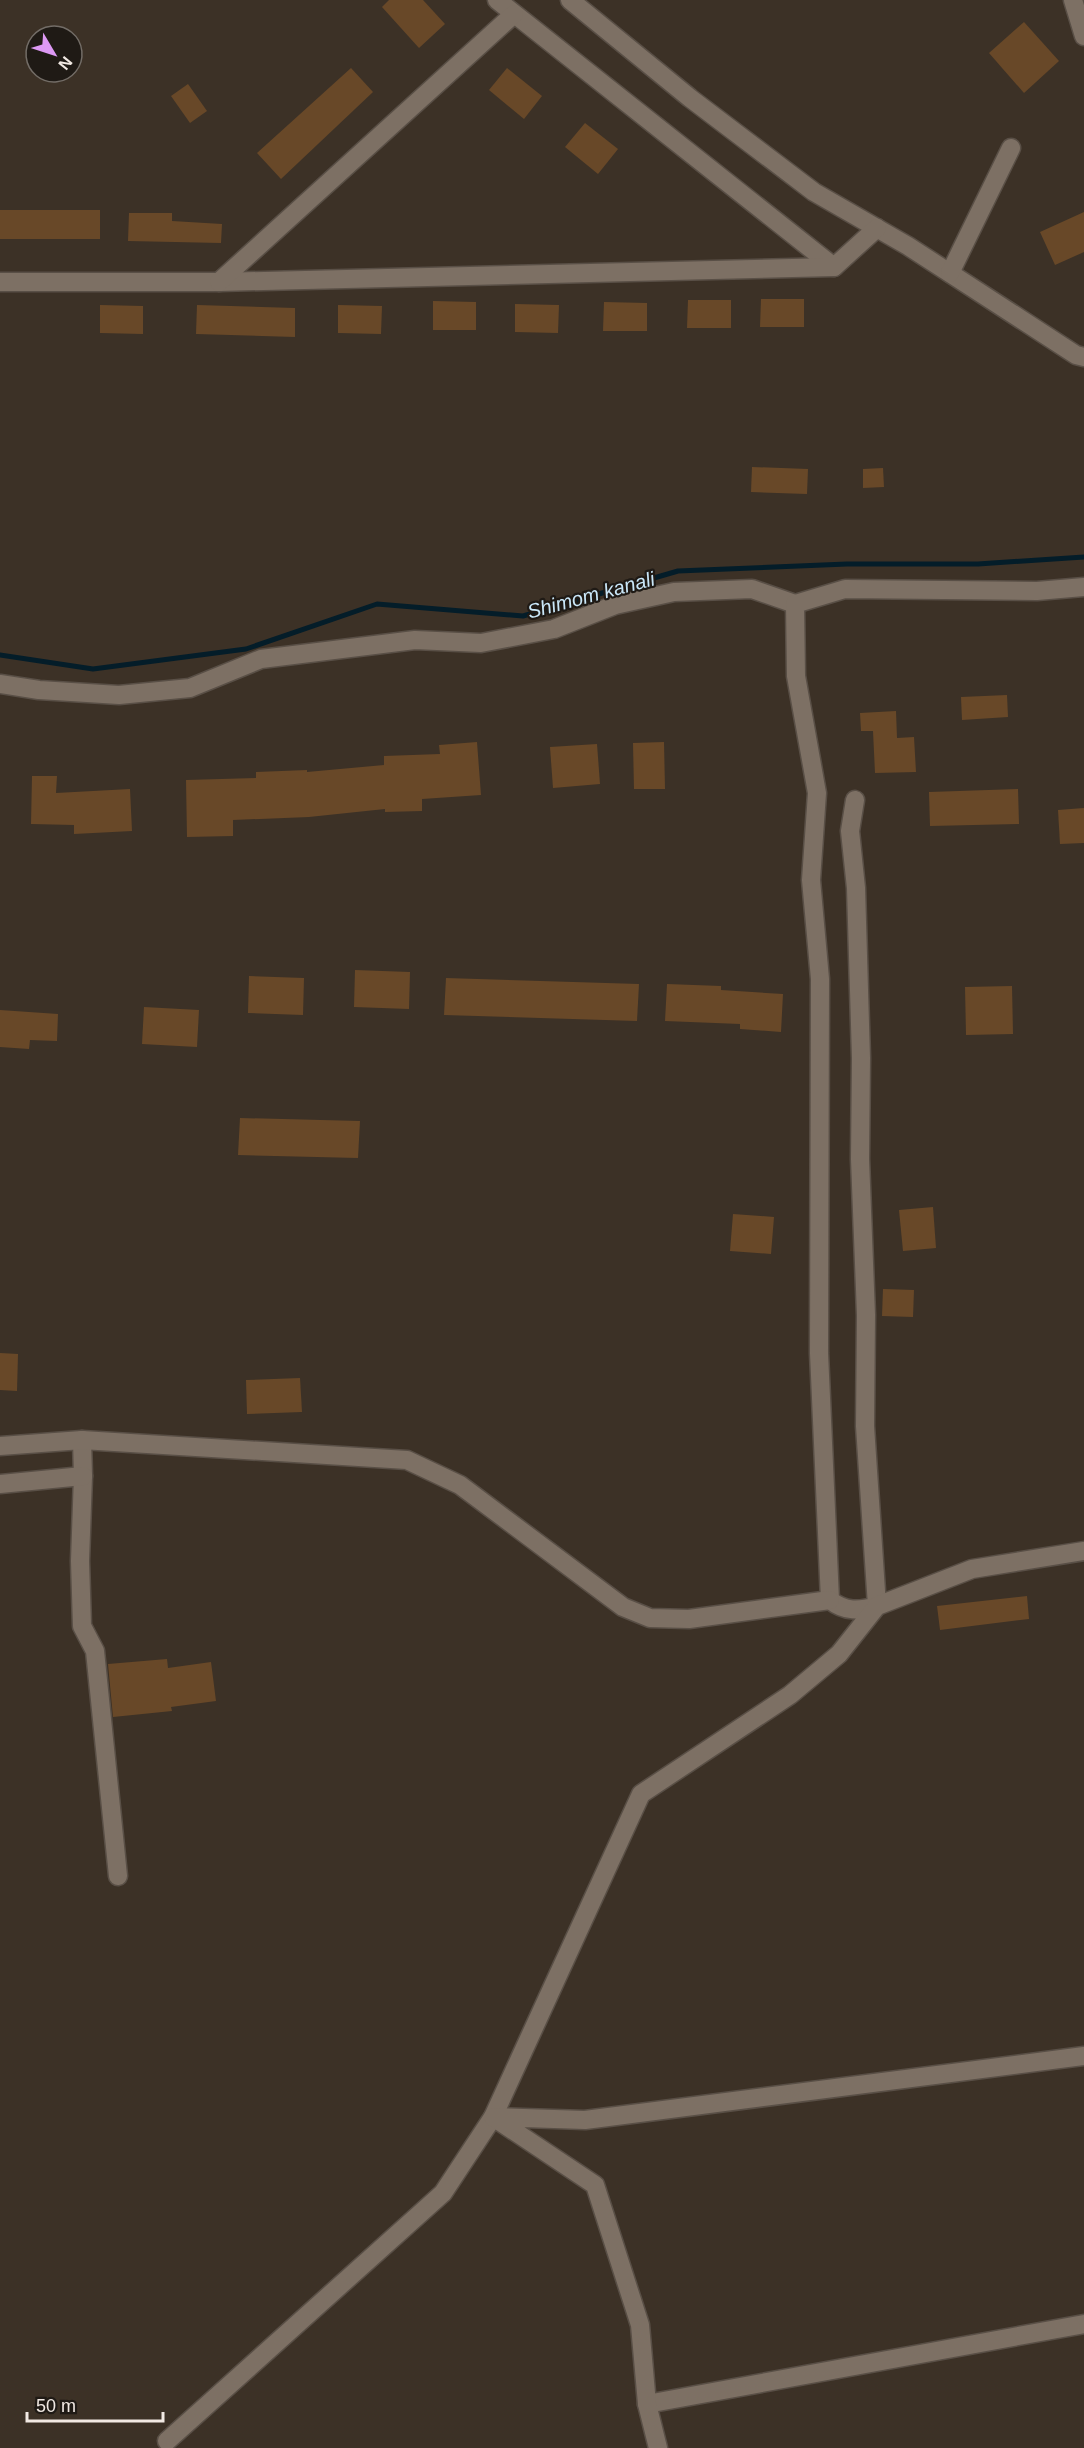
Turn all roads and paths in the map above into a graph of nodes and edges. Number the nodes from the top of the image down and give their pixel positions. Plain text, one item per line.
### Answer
1 (497, 0) edge
2 (570, 0) edge
3 (1073, 0) edge
4 (514, 14) junction
5 (1084, 36) edge
6 (1011, 148) dead end
7 (877, 228) junction
8 (834, 267) junction
9 (950, 273) junction
10 (0, 282) edge
11 (219, 282) junction
12 (1084, 357) edge
13 (1084, 587) edge
14 (795, 604) junction
15 (0, 684) edge
16 (855, 800) dead end
17 (82, 1440) junction
18 (0, 1446) edge
19 (83, 1476) junction
20 (0, 1484) edge
21 (1084, 1551) edge
22 (830, 1600) junction
23 (877, 1606) junction
24 (118, 1876) dead end
25 (1084, 2056) edge
26 (493, 2117) junction
27 (1084, 2324) edge
28 (647, 2404) junction
29 (167, 2441) dead end
30 (658, 2448) edge

1 - 4 street
2 - 7 street
3 - 5 street
4 - 8 street
4 - 11 street
6 - 9 street
7 - 8 street
7 - 9 street
8 - 11 street
9 - 12 street
10 - 11 street
13 - 14 street
14 - 15 street
14 - 22 street
16 - 23 street
17 - 18 street
17 - 19 street
17 - 22 street
19 - 20 street
19 - 24 street
21 - 23 street
22 - 23 street
23 - 26 street
25 - 26 street
26 - 28 street
26 - 29 street
27 - 28 street
28 - 30 street

